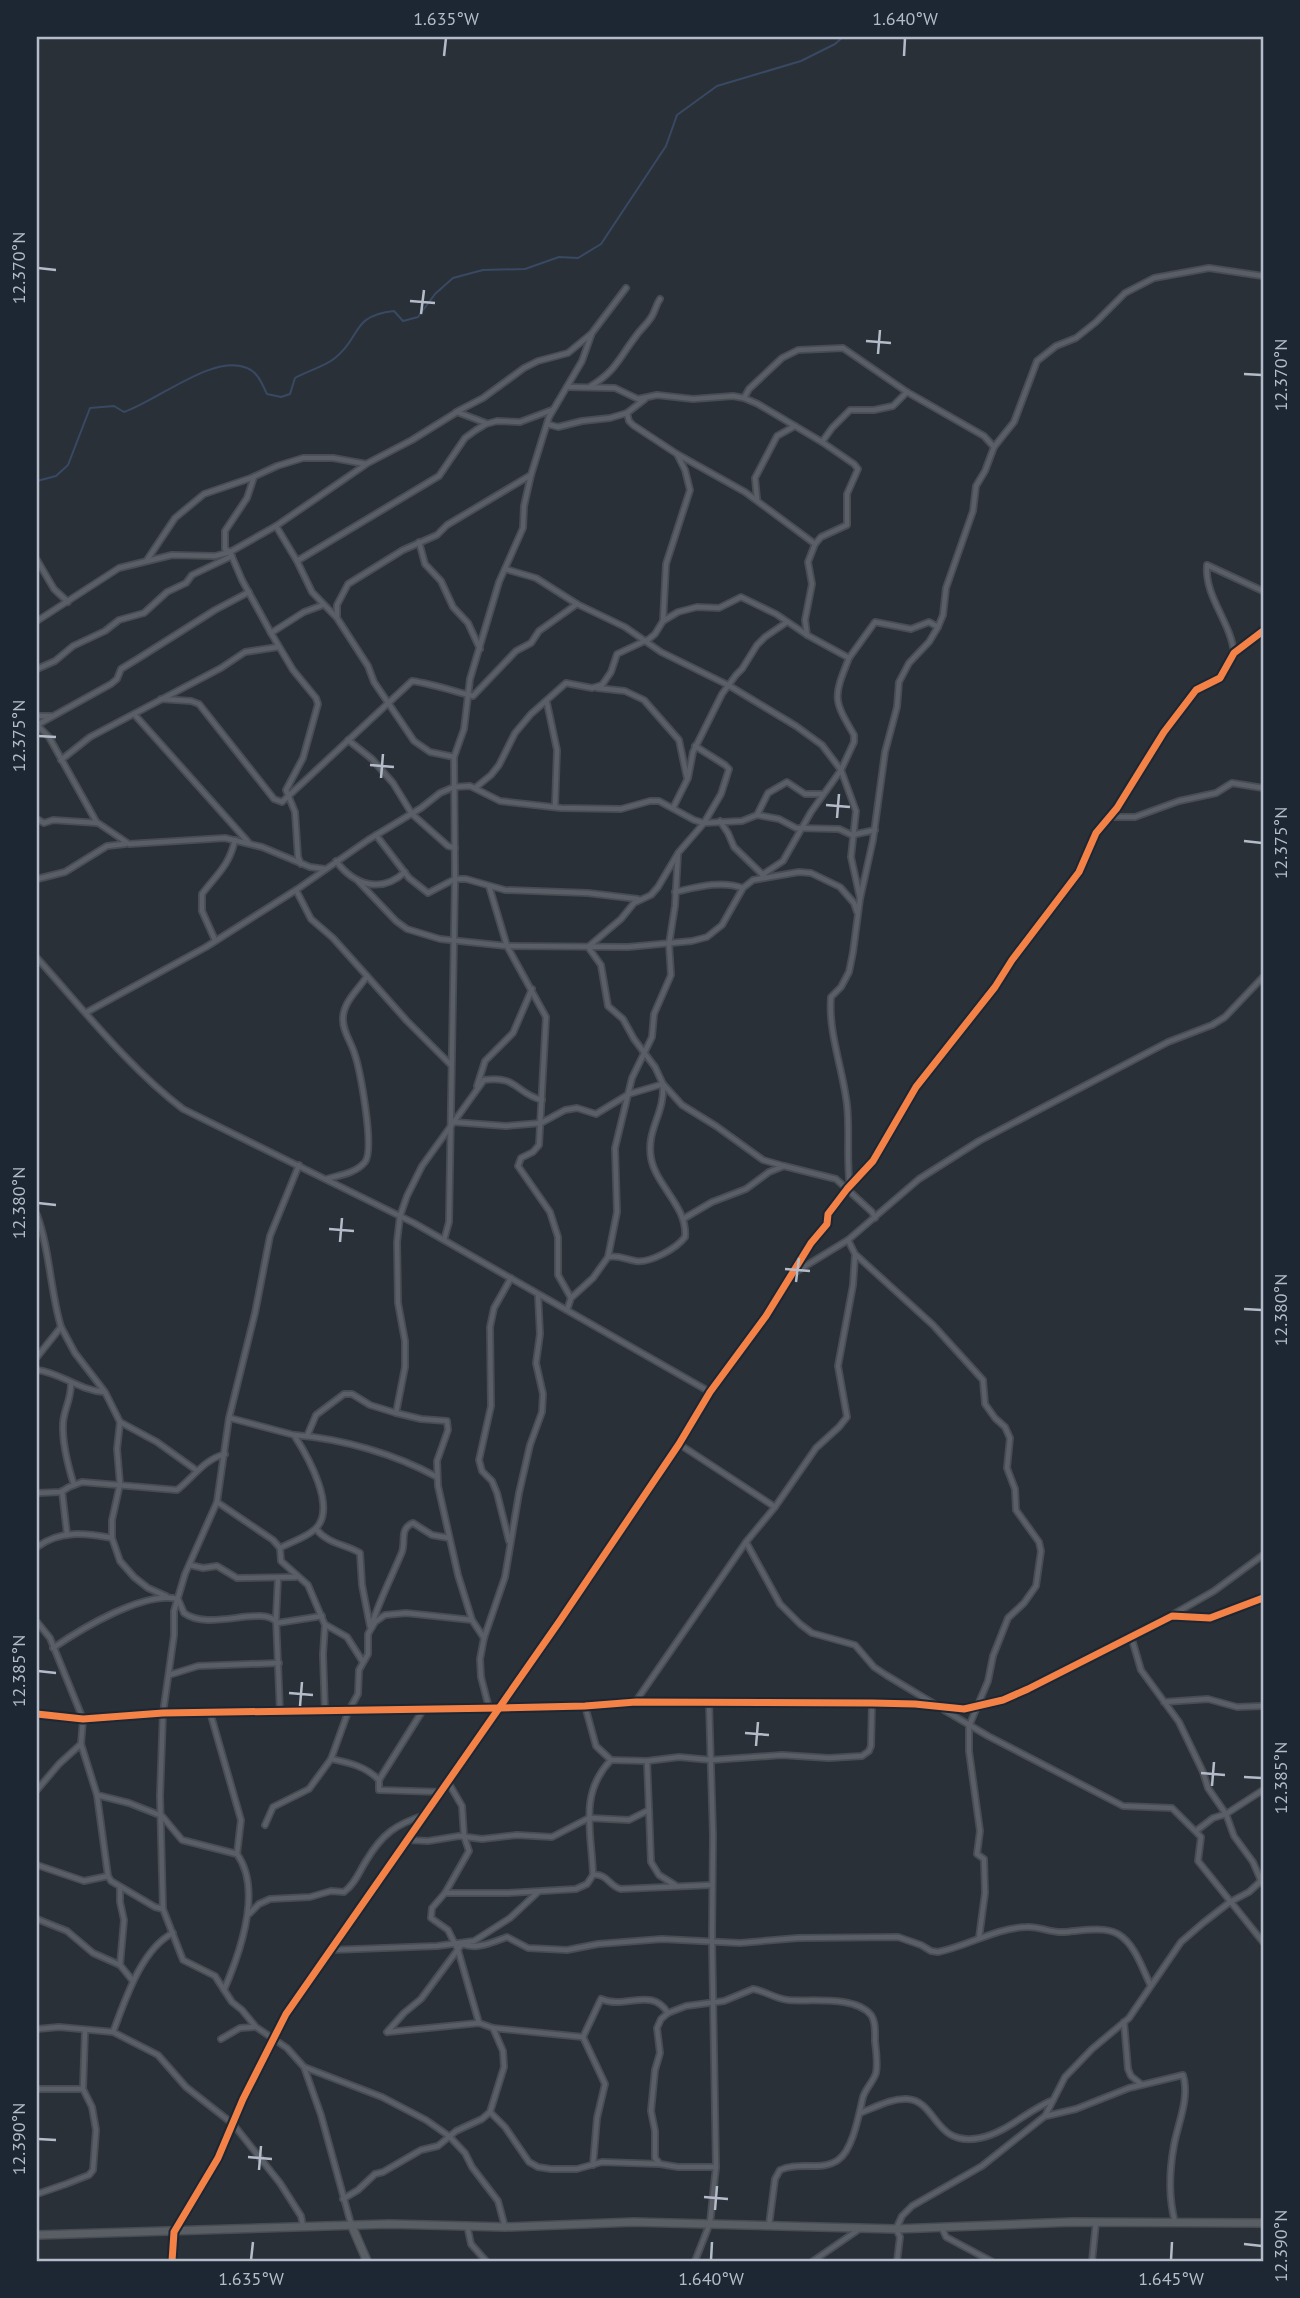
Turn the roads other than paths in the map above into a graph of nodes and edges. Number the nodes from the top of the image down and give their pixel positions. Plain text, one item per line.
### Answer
1 (1263, 276) edge
2 (626, 288) dead end
3 (660, 299) dead end
4 (592, 333) junction
5 (567, 387) junction
6 (590, 387) junction
7 (907, 392) junction
8 (649, 396) junction
9 (744, 398) junction
10 (554, 410) junction
11 (455, 412) junction
12 (627, 413) junction
13 (486, 424) junction
14 (547, 424) junction
15 (795, 426) junction
16 (822, 442) junction
17 (994, 447) junction
18 (677, 454) junction
19 (366, 464) junction
20 (531, 475) junction
21 (255, 476) junction
22 (757, 501) junction
23 (276, 526) junction
24 (419, 542) junction
25 (815, 544) junction
26 (231, 554) junction
27 (37, 560) edge
28 (146, 560) junction
29 (297, 561) junction
30 (505, 569) junction
31 (1263, 591) edge
32 (249, 592) junction
33 (68, 603) junction
34 (577, 604) junction
35 (323, 605) junction
36 (337, 618) junction
37 (37, 621) edge
38 (663, 621) junction
39 (787, 621) junction
40 (938, 627) junction
41 (1263, 631) edge
42 (271, 634) junction
43 (807, 635) junction
44 (645, 640) junction
45 (278, 647) junction
46 (480, 650) junction
47 (1234, 653) junction
48 (849, 658) junction
49 (37, 669) edge
50 (728, 685) junction
51 (597, 688) junction
52 (466, 695) junction
53 (161, 699) junction
54 (547, 702) junction
55 (389, 704) junction
56 (134, 714) junction
57 (37, 716) edge
58 (53, 716) junction
59 (37, 725) edge
60 (348, 740) junction
61 (695, 746) junction
62 (454, 757) junction
63 (61, 761) junction
64 (841, 770) junction
65 (688, 778) junction
66 (454, 787) junction
67 (475, 788) junction
68 (1263, 788) edge
69 (824, 794) junction
70 (288, 796) junction
71 (555, 807) junction
72 (673, 808) junction
73 (412, 814) junction
74 (757, 815) junction
75 (1110, 817) junction
76 (37, 819) edge
77 (720, 821) junction
78 (97, 823) junction
79 (704, 823) junction
80 (803, 829) junction
81 (874, 830) junction
82 (376, 835) junction
83 (852, 835) junction
84 (235, 840) junction
85 (250, 843) junction
86 (129, 844) junction
87 (454, 848) junction
88 (678, 853) junction
89 (337, 861) junction
90 (300, 864) junction
91 (326, 869) junction
92 (405, 872) junction
93 (763, 876) junction
94 (37, 879) edge
95 (455, 879) junction
96 (357, 880) junction
97 (489, 886) junction
98 (743, 888) junction
99 (296, 890) junction
100 (675, 892) junction
101 (639, 899) junction
102 (860, 899) junction
103 (858, 914) junction
104 (215, 940) junction
105 (453, 940) junction
106 (669, 944) junction
107 (507, 946) junction
108 (588, 947) junction
109 (37, 958) edge
110 (367, 976) junction
111 (1263, 977) edge
112 (531, 989) junction
113 (87, 1012) junction
114 (646, 1051) junction
115 (452, 1066) junction
116 (663, 1084) junction
117 (477, 1087) junction
118 (629, 1094) junction
119 (542, 1100) junction
120 (541, 1123) junction
121 (452, 1124) junction
122 (299, 1165) junction
123 (784, 1166) junction
124 (326, 1179) junction
125 (848, 1188) junction
126 (37, 1215) edge
127 (400, 1216) junction
128 (875, 1218) junction
129 (684, 1220) junction
130 (444, 1240) junction
131 (848, 1240) junction
132 (855, 1254) junction
133 (608, 1257) junction
134 (794, 1273) junction
135 (511, 1278) junction
136 (538, 1294) junction
137 (571, 1298) junction
138 (567, 1310) junction
139 (61, 1327) junction
140 (37, 1357) edge
141 (37, 1370) edge
142 (71, 1384) junction
143 (104, 1392) junction
144 (710, 1392) junction
145 (396, 1413) junction
146 (229, 1418) junction
147 (120, 1422) junction
148 (294, 1435) junction
149 (307, 1436) junction
150 (679, 1444) junction
151 (225, 1454) junction
152 (196, 1470) junction
153 (437, 1476) junction
154 (120, 1484) junction
155 (74, 1485) junction
156 (62, 1491) junction
157 (37, 1493) edge
158 (217, 1502) junction
159 (775, 1507) junction
160 (316, 1529) junction
161 (67, 1534) junction
162 (112, 1538) junction
163 (450, 1538) junction
164 (37, 1539) edge
165 (47, 1539) junction
166 (746, 1542) junction
167 (510, 1543) junction
168 (37, 1547) edge
169 (280, 1548) junction
170 (1263, 1555) edge
171 (190, 1565) junction
172 (297, 1577) junction
173 (278, 1578) junction
174 (166, 1596) junction
175 (1263, 1598) edge
176 (178, 1599) junction
177 (322, 1616) junction
178 (1172, 1616) junction
179 (472, 1620) junction
180 (37, 1622) edge
181 (277, 1623) junction
182 (325, 1625) junction
183 (370, 1628) junction
184 (1131, 1636) junction
185 (484, 1638) junction
186 (53, 1648) junction
187 (363, 1662) junction
188 (279, 1663) junction
189 (169, 1675) junction
190 (636, 1702) junction
191 (709, 1703) junction
192 (872, 1703) junction
193 (1164, 1703) junction
194 (585, 1706) junction
195 (1263, 1706) edge
196 (940, 1707) junction
197 (977, 1707) junction
198 (500, 1708) junction
199 (489, 1709) junction
200 (423, 1710) junction
201 (210, 1712) junction
202 (280, 1712) junction
203 (326, 1712) junction
204 (348, 1712) junction
205 (163, 1713) junction
206 (37, 1714) edge
207 (83, 1719) junction
208 (969, 1726) junction
209 (81, 1744) junction
210 (331, 1759) junction
211 (611, 1760) junction
212 (711, 1760) junction
213 (647, 1761) junction
214 (379, 1780) junction
215 (448, 1782) junction
216 (37, 1790) edge
217 (1263, 1790) edge
218 (442, 1791) junction
219 (97, 1795) junction
220 (649, 1810) junction
221 (1226, 1814) junction
222 (426, 1815) junction
223 (162, 1816) junction
224 (589, 1818) junction
225 (265, 1825) dead end
226 (1196, 1830) junction
227 (464, 1836) junction
228 (408, 1840) junction
229 (237, 1854) junction
230 (37, 1865) edge
231 (593, 1875) junction
232 (108, 1876) junction
233 (1262, 1882) edge
234 (675, 1885) junction
235 (711, 1885) junction
236 (120, 1887) junction
237 (539, 1891) junction
238 (445, 1894) junction
239 (1230, 1902) junction
240 (163, 1909) junction
241 (248, 1915) junction
242 (37, 1919) edge
243 (174, 1933) junction
244 (979, 1938) junction
245 (712, 1940) junction
246 (1263, 1942) edge
247 (458, 1946) junction
248 (331, 1950) junction
249 (120, 1965) junction
250 (133, 1981) junction
251 (1150, 1984) junction
252 (224, 1990) junction
253 (714, 2003) junction
254 (668, 2013) junction
255 (1124, 2022) junction
256 (479, 2023) junction
257 (256, 2027) junction
258 (493, 2028) junction
259 (37, 2029) edge
260 (85, 2031) junction
261 (113, 2032) junction
262 (583, 2037) junction
263 (221, 2039) dead end
264 (272, 2040) junction
265 (304, 2067) junction
266 (1142, 2085) junction
267 (37, 2089) edge
268 (83, 2089) junction
269 (1053, 2099) junction
270 (490, 2112) junction
271 (860, 2113) junction
272 (1045, 2116) junction
273 (233, 2124) junction
274 (449, 2136) junction
275 (660, 2164) junction
276 (593, 2165) junction
277 (716, 2167) junction
278 (37, 2194) edge
279 (343, 2199) junction
280 (1096, 2221) junction
281 (1175, 2222) junction
282 (710, 2223) junction
283 (1263, 2223) edge
284 (351, 2224) junction
285 (467, 2224) junction
286 (769, 2225) junction
287 (304, 2227) junction
288 (505, 2227) junction
289 (862, 2227) junction
290 (941, 2227) junction
291 (897, 2229) junction
292 (174, 2232) junction
293 (37, 2235) edge
294 (172, 2261) edge
295 (367, 2261) edge
296 (486, 2261) edge
297 (695, 2261) edge
298 (813, 2261) edge
299 (897, 2261) edge
300 (992, 2261) edge
301 (1092, 2261) edge

1 - 17 street
2 - 4 street
3 - 6 street
4 - 5 street
4 - 11 street
5 - 6 street
5 - 10 street
6 - 8 street
7 - 9 street
7 - 16 street
7 - 17 street
8 - 9 street
8 - 12 street
9 - 15 street
10 - 13 street
10 - 14 street
11 - 13 street
11 - 19 street
12 - 14 street
12 - 18 street
13 - 29 street
14 - 20 street
15 - 16 street
15 - 22 street
16 - 25 street
17 - 40 street
18 - 22 street
18 - 38 street
19 - 21 street
19 - 23 street
20 - 24 street
20 - 30 street
21 - 26 street
21 - 28 street
22 - 25 street
23 - 26 street
23 - 29 street
24 - 36 street
24 - 46 street
25 - 43 street
26 - 28 street
26 - 32 street
26 - 49 street
27 - 33 street
28 - 33 street
29 - 35 street
30 - 34 street
30 - 46 street
31 - 47 street
32 - 42 street
32 - 58 street
33 - 37 street
34 - 44 street
34 - 52 street
35 - 36 street
35 - 42 street
36 - 55 street
38 - 39 street
38 - 44 street
39 - 43 street
39 - 50 street
40 - 48 street
40 - 81 street
41 - 47 street
42 - 45 street
43 - 48 street
44 - 50 street
44 - 51 street
45 - 53 street
45 - 70 street
46 - 52 street
47 - 75 street
48 - 64 street
50 - 61 street
50 - 64 street
51 - 54 street
51 - 65 street
52 - 55 street
52 - 62 street
53 - 56 street
53 - 70 street
54 - 67 street
54 - 71 street
55 - 60 street
55 - 62 street
56 - 63 street
56 - 85 street
57 - 58 street
58 - 59 street
59 - 63 street
60 - 70 street
60 - 73 street
61 - 65 street
61 - 79 street
62 - 66 street
63 - 78 street
64 - 69 street
64 - 83 street
65 - 72 street
66 - 67 street
66 - 73 street
66 - 87 street
67 - 71 street
68 - 75 street
69 - 74 street
69 - 80 street
70 - 90 street
71 - 72 street
72 - 79 street
73 - 82 street
73 - 87 street
74 - 77 street
74 - 80 street
75 - 125 street
76 - 78 street
77 - 79 street
77 - 93 street
78 - 86 street
79 - 88 street
80 - 83 street
80 - 93 street
81 - 83 street
81 - 102 street
82 - 89 street
82 - 92 street
83 - 102 street
84 - 85 street
84 - 86 street
84 - 104 street
85 - 90 street
86 - 94 street
87 - 95 street
88 - 100 street
88 - 101 street
89 - 91 street
89 - 96 street
90 - 91 street
91 - 99 street
92 - 95 street
92 - 96 street
93 - 98 street
93 - 103 street
95 - 97 street
95 - 105 street
96 - 105 street
97 - 101 street
97 - 107 street
98 - 100 street
98 - 106 street
99 - 104 street
99 - 110 street
100 - 106 street
101 - 108 street
102 - 103 street
103 - 125 street
104 - 113 street
105 - 107 street
105 - 115 street
106 - 108 street
106 - 114 street
107 - 108 street
107 - 112 street
108 - 114 street
109 - 113 street
110 - 115 street
110 - 124 street
111 - 128 street
112 - 117 street
112 - 119 street
113 - 122 street
114 - 116 street
114 - 118 street
115 - 121 street
116 - 118 street
116 - 123 street
116 - 129 street
117 - 119 street
117 - 121 street
118 - 120 street
118 - 133 street
119 - 120 street
120 - 121 street
120 - 137 street
121 - 127 street
121 - 130 street
122 - 124 street
122 - 146 street
123 - 125 street
123 - 129 street
124 - 127 street
125 - 128 street
125 - 134 street
126 - 139 street
127 - 130 street
127 - 145 street
128 - 131 street
129 - 133 street
130 - 135 street
131 - 132 street
131 - 134 street
132 - 159 street
132 - 197 street
133 - 137 street
134 - 144 street
135 - 136 street
135 - 167 street
136 - 138 street
136 - 167 street
137 - 138 street
138 - 144 street
139 - 140 street
139 - 143 street
141 - 142 street
142 - 143 street
142 - 155 street
143 - 147 street
144 - 150 street
145 - 149 street
145 - 153 street
146 - 148 street
146 - 151 street
147 - 152 street
147 - 154 street
148 - 149 street
148 - 160 street
149 - 153 street
150 - 159 street
150 - 198 street
151 - 152 street
151 - 158 street
152 - 154 street
153 - 163 street
154 - 155 street
154 - 162 street
155 - 156 street
156 - 157 street
156 - 161 street
158 - 169 street
158 - 171 street
159 - 166 street
160 - 169 street
160 - 183 street
161 - 162 street
161 - 165 street
162 - 174 street
163 - 179 street
163 - 183 street
164 - 165 street
165 - 168 street
166 - 190 street
166 - 196 street
167 - 185 street
169 - 172 street
170 - 178 street
171 - 173 street
171 - 176 street
172 - 173 street
172 - 177 street
173 - 181 street
174 - 176 street
174 - 186 street
175 - 178 street
176 - 181 street
176 - 189 street
177 - 181 street
177 - 182 street
178 - 184 street
179 - 183 street
179 - 185 street
180 - 186 street
181 - 188 street
182 - 187 street
182 - 203 street
183 - 187 street
184 - 193 street
184 - 197 street
185 - 199 street
186 - 207 street
187 - 204 street
188 - 189 street
188 - 202 street
189 - 205 street
190 - 191 street
190 - 194 street
191 - 192 street
191 - 212 street
192 - 196 street
192 - 212 street
193 - 195 street
193 - 221 street
194 - 198 street
194 - 211 street
196 - 197 street
196 - 208 street
197 - 208 street
198 - 199 street
198 - 215 street
199 - 200 street
200 - 204 street
200 - 214 street
201 - 202 street
201 - 205 street
201 - 229 street
202 - 203 street
203 - 204 street
204 - 210 street
205 - 207 street
205 - 223 street
206 - 207 street
207 - 209 street
208 - 226 street
208 - 244 street
209 - 216 street
209 - 219 street
210 - 214 street
210 - 225 street
211 - 213 street
211 - 224 street
212 - 213 street
212 - 235 street
213 - 220 street
214 - 218 street
215 - 218 street
215 - 227 street
217 - 221 street
218 - 222 street
219 - 223 street
219 - 232 street
220 - 224 street
220 - 234 street
221 - 226 street
221 - 233 street
222 - 228 street
222 - 241 street
223 - 229 street
223 - 240 street
224 - 227 street
224 - 231 street
226 - 239 street
227 - 228 street
227 - 238 street
228 - 248 street
229 - 241 street
230 - 232 street
231 - 234 street
231 - 237 street
232 - 236 street
233 - 239 street
234 - 235 street
235 - 245 street
236 - 240 street
236 - 249 street
237 - 238 street
237 - 247 street
238 - 247 street
239 - 246 street
239 - 251 street
240 - 243 street
241 - 252 street
242 - 249 street
243 - 250 street
243 - 252 street
244 - 245 street
244 - 251 street
245 - 247 street
245 - 253 street
247 - 248 street
247 - 256 street
247 - 256 street
248 - 264 street
249 - 250 street
250 - 261 street
251 - 255 street
252 - 257 street
253 - 254 street
253 - 271 street
253 - 277 street
254 - 262 street
254 - 275 street
255 - 266 street
255 - 269 street
256 - 258 street
257 - 263 street
257 - 264 street
258 - 262 street
258 - 270 street
259 - 260 street
260 - 261 street
260 - 268 street
261 - 273 street
262 - 276 street
264 - 265 street
264 - 273 street
265 - 274 street
265 - 279 street
266 - 272 street
266 - 281 street
267 - 268 street
268 - 278 street
269 - 271 street
269 - 272 street
270 - 274 street
270 - 276 street
271 - 286 street
272 - 291 street
273 - 287 street
273 - 292 street
274 - 279 street
274 - 288 street
275 - 276 street
275 - 277 street
277 - 282 street
279 - 284 street
280 - 281 street
280 - 290 street
280 - 301 street
281 - 283 street
282 - 286 street
282 - 288 street
282 - 297 street
284 - 285 street
284 - 287 street
284 - 295 street
285 - 288 street
285 - 296 street
286 - 289 street
287 - 292 street
289 - 291 street
289 - 298 street
290 - 291 street
290 - 300 street
291 - 299 street
292 - 293 street
292 - 294 street

